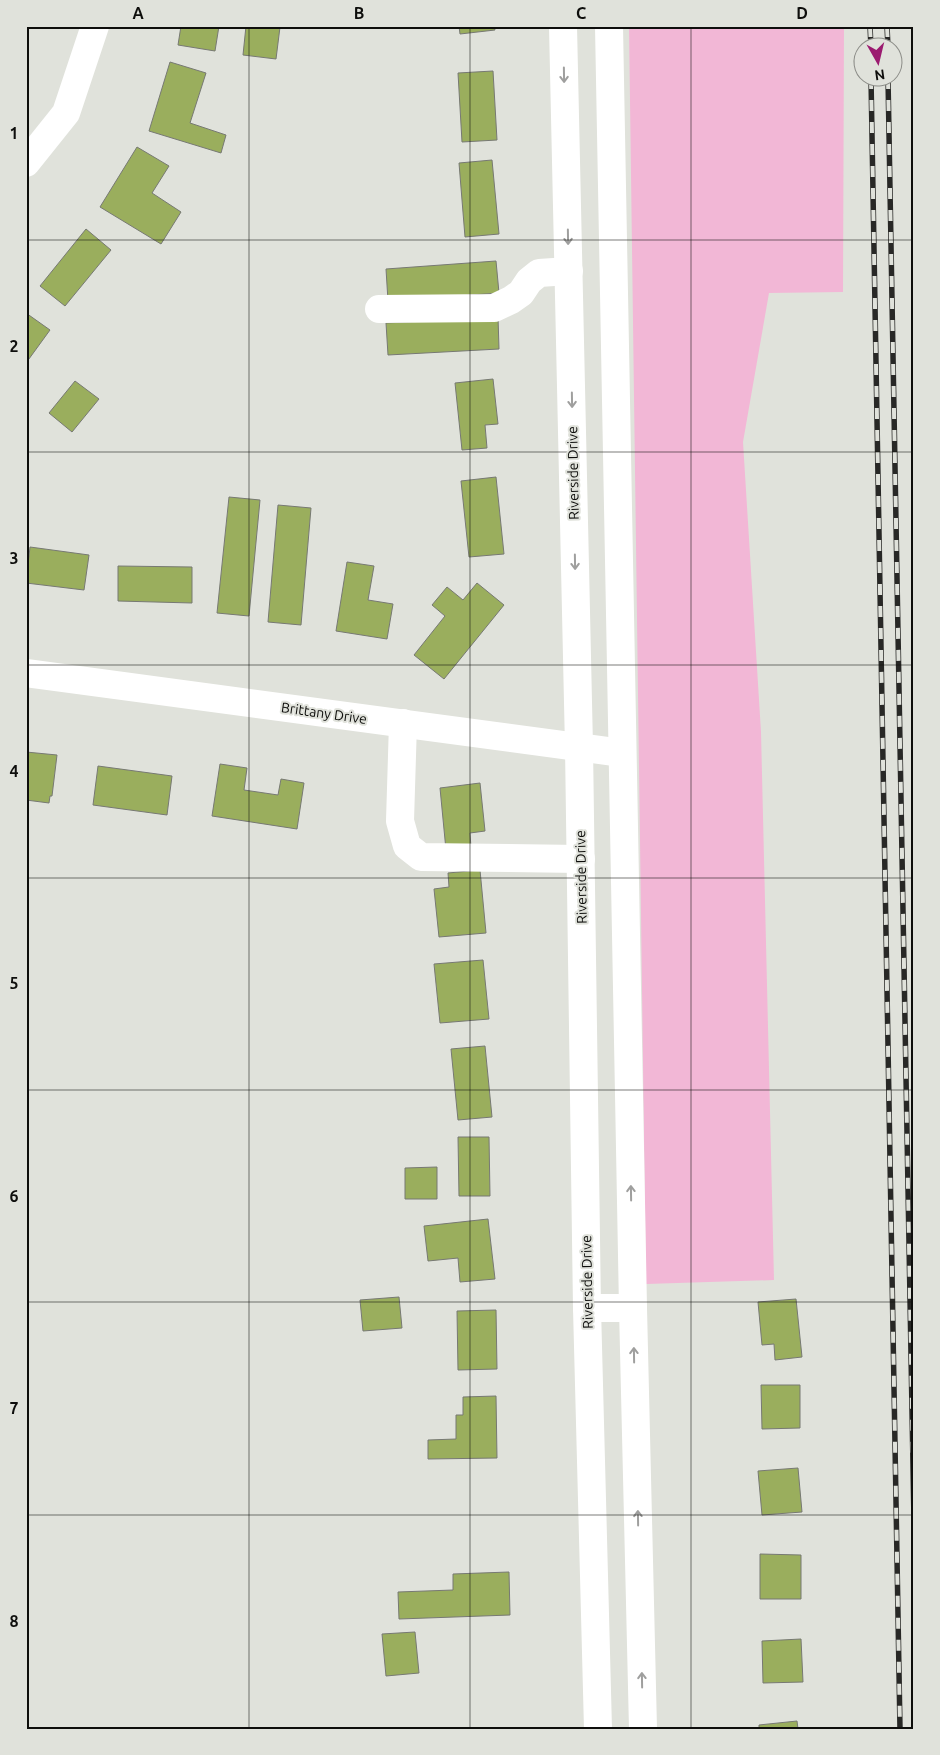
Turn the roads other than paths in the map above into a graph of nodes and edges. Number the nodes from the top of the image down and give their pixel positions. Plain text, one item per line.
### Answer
1 (95, 26) edge
2 (563, 26) edge
3 (609, 26) edge
4 (26, 163) edge
5 (569, 271) junction
6 (379, 309) dead end
7 (26, 673) edge
8 (403, 723) junction
9 (579, 747) junction
10 (622, 753) junction
11 (581, 859) junction
12 (587, 1308) junction
13 (633, 1308) junction
14 (598, 1729) edge
15 (643, 1729) edge

1 - 4 street
2 -> 5 street, Riverside Drive
3 - 10 street
5 - 6 street
5 -> 9 street, Riverside Drive
7 - 8 street, Brittany Drive
8 - 9 street, Brittany Drive
8 - 11 street
9 - 10 street, Brittany Drive
9 - 11 street, Riverside Drive
13 -> 10 street
11 - 12 street, Riverside Drive
12 - 13 street
12 - 14 street, Riverside Drive
15 -> 13 street

